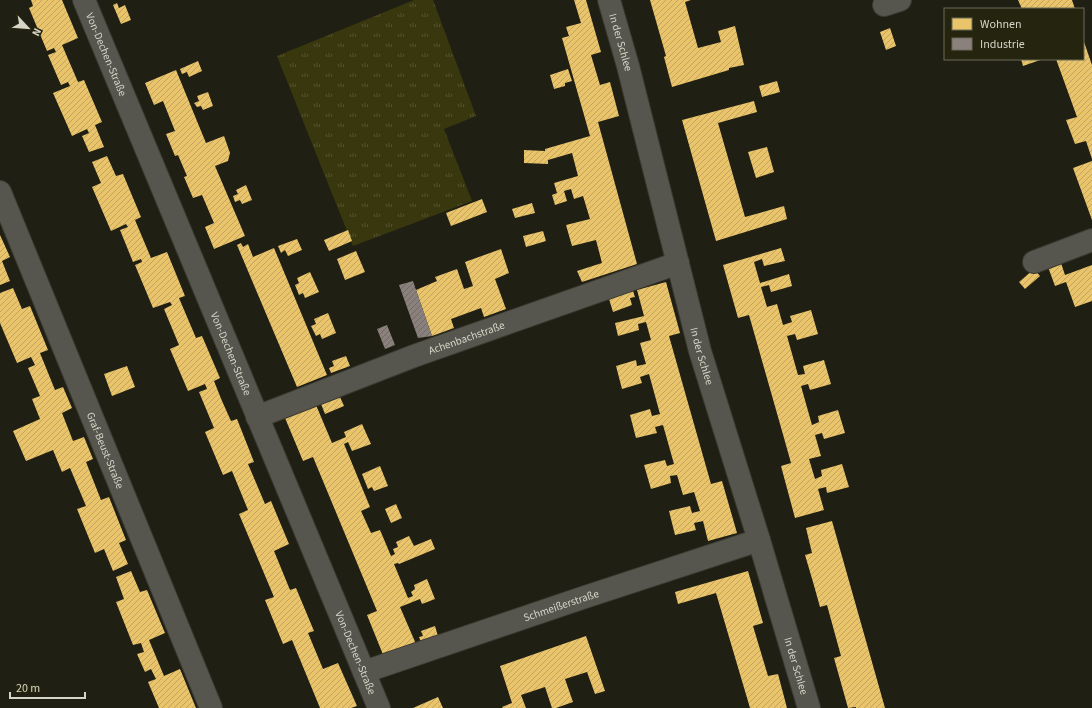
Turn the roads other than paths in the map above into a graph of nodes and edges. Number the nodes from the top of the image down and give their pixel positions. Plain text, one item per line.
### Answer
1 (84, 0) edge
2 (608, 0) edge
3 (0, 192) edge
4 (1092, 240) edge
5 (1034, 262) dead end
6 (678, 263) junction
7 (257, 416) junction
8 (759, 540) junction
9 (364, 672) junction
10 (211, 708) edge
11 (379, 708) edge
12 (809, 708) edge

1 - 7 street, Von-Dechen-Straße
2 - 6 street, In der Schlee
3 - 10 street, Graf-Beust-Straße
4 - 5 street
6 - 7 street, Achenbachstraße
6 - 8 street, In der Schlee
7 - 9 street, Von-Dechen-Straße
8 - 9 street, Schmeißerstraße
8 - 12 street, In der Schlee
9 - 11 street, Von-Dechen-Straße

